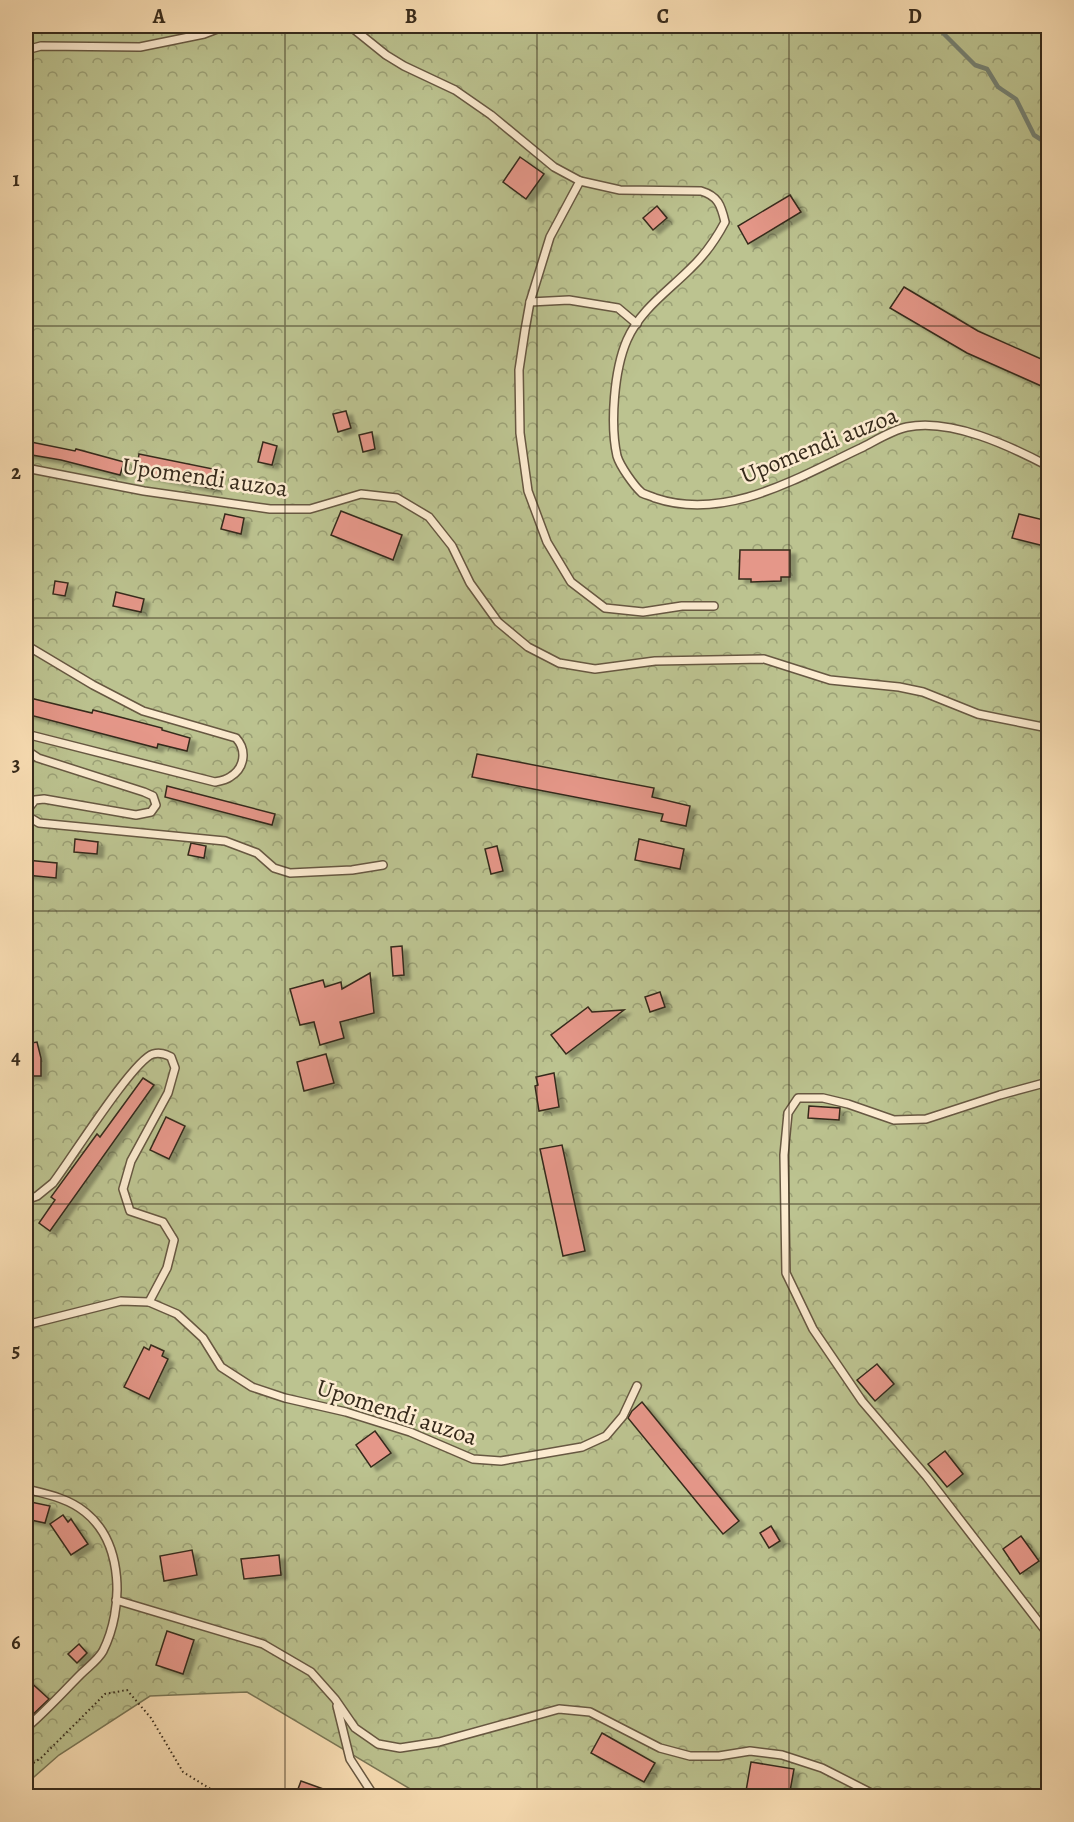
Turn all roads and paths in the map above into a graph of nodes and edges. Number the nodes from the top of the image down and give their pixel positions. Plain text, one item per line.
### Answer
1 (225, 26) edge
2 (350, 26) edge
3 (26, 50) edge
4 (580, 181) junction
5 (530, 302) junction
6 (637, 324) junction
7 (1048, 466) edge
8 (26, 468) edge
9 (714, 606) dead end
10 (26, 645) edge
11 (1048, 728) edge
12 (26, 734) edge
13 (26, 750) edge
14 (383, 865) dead end
15 (1048, 1082) edge
16 (26, 1200) edge
17 (149, 1302) junction
18 (26, 1325) edge
19 (637, 1386) dead end
20 (26, 1489) edge
21 (116, 1600) junction
22 (1048, 1634) edge
23 (335, 1699) junction
24 (26, 1728) edge
25 (26, 1768) edge
26 (222, 1797) edge
27 (374, 1797) edge
28 (877, 1797) edge

1 - 3 lane
2 - 4 lane, Upomendi auzoa
4 - 5 lane
4 - 6 lane, Upomendi auzoa
5 - 6 lane
5 - 9 lane
6 - 7 lane, Upomendi auzoa
8 - 11 lane, Upomendi auzoa
10 - 12 lane
13 - 14 lane
15 - 22 lane
16 - 17 lane
17 - 18 lane, Upomendi auzoa
17 - 19 lane, Upomendi auzoa
20 - 21 lane
21 - 23 lane
21 - 24 lane
23 - 27 lane
23 - 28 lane
25 - 26 path

